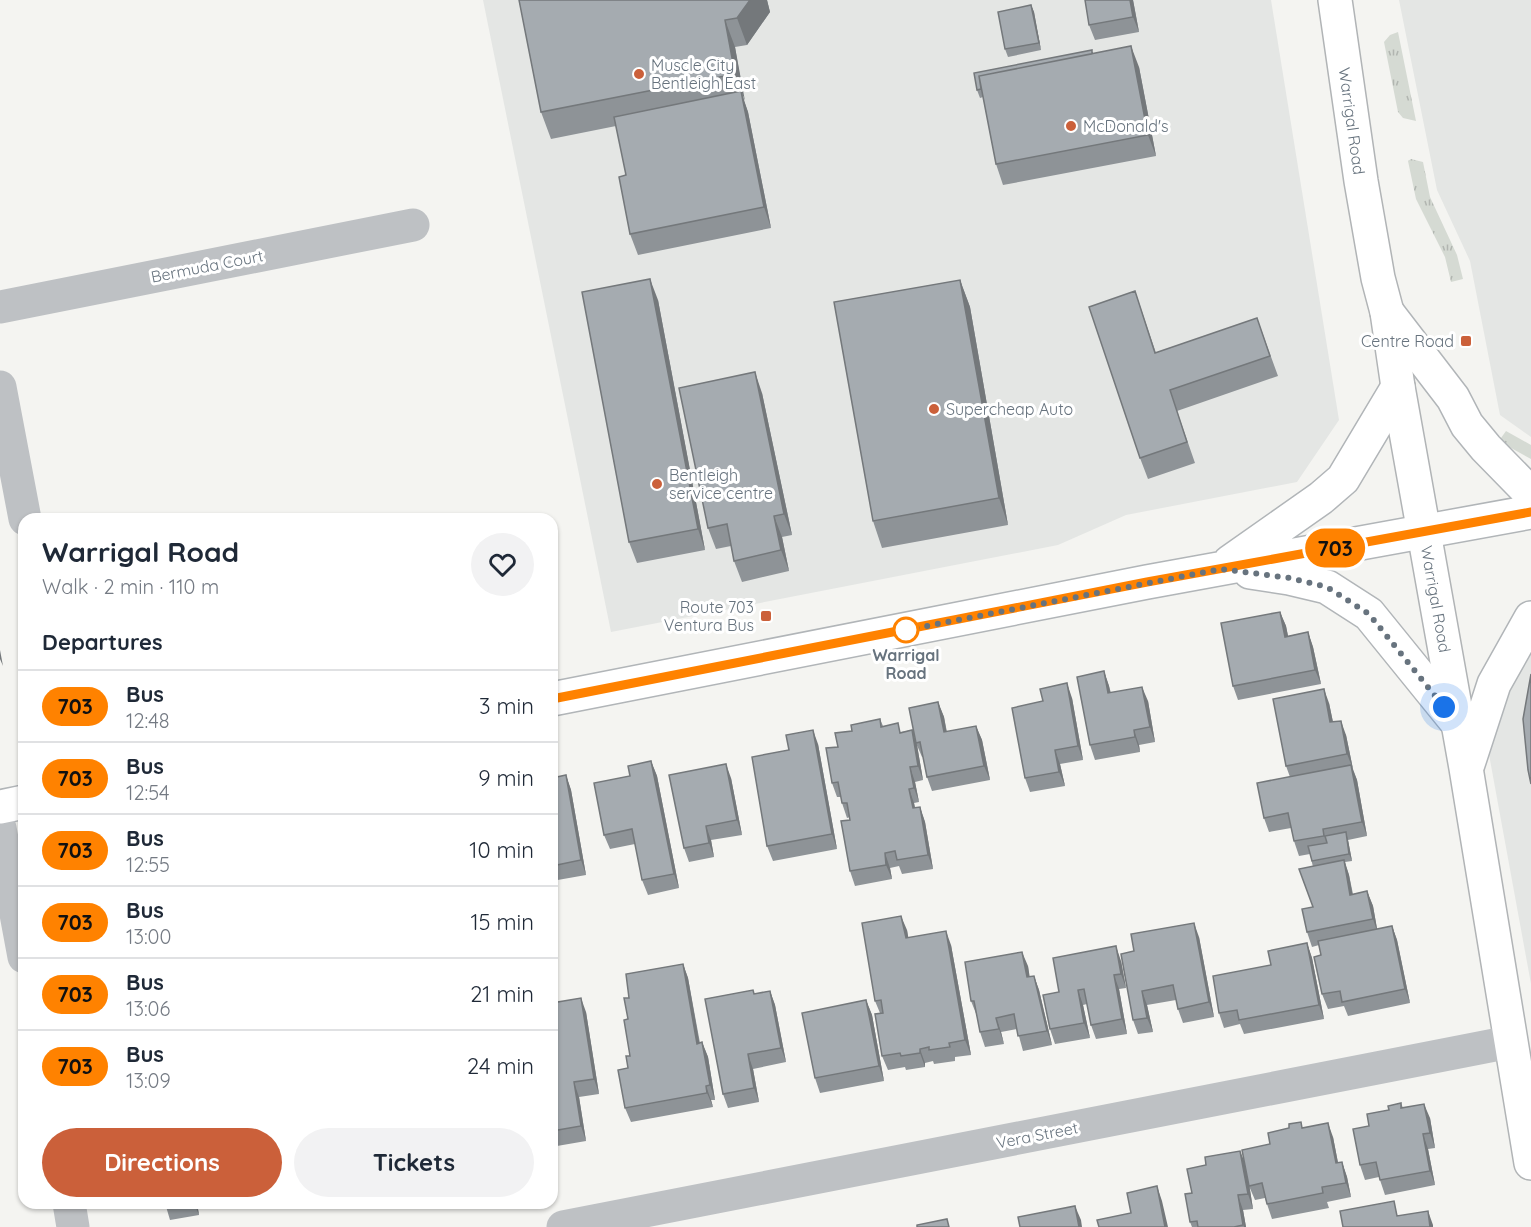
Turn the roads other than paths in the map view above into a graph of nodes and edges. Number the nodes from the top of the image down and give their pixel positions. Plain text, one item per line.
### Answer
1 (1335, 0) edge
2 (413, 225) dead end
3 (0, 307) edge
4 (1387, 312) junction
5 (0, 387) edge
6 (1398, 387) junction
7 (1531, 494) edge
8 (1531, 512) edge
9 (24, 513) edge
10 (1424, 531) junction
11 (1221, 569) junction
12 (1531, 618) edge
13 (558, 698) edge
14 (1458, 725) junction
15 (1466, 768) junction
16 (18, 803) edge
17 (0, 807) edge
18 (0, 828) edge
19 (18, 925) edge
20 (1510, 1042) junction
21 (1531, 1163) edge
22 (70, 1209) edge
23 (73, 1227) edge
24 (563, 1227) edge

1 - 4 main road, Warrigal Road
2 - 3 street, Bermuda Court
4 - 6 main road, Warrigal Road
4 - 7 main road
5 - 9 street
6 - 10 main road, Warrigal Road
6 - 11 main road
8 - 10 main road
10 - 11 main road
10 - 14 main road, Warrigal Road
11 - 13 main road
11 - 14 main road
12 - 15 main road
14 - 15 main road, Warrigal Road
15 - 20 main road, Warrigal Road
16 - 17 main road
18 - 19 street
20 - 21 main road, Warrigal Road
20 - 24 street, Vera Street
22 - 23 street

